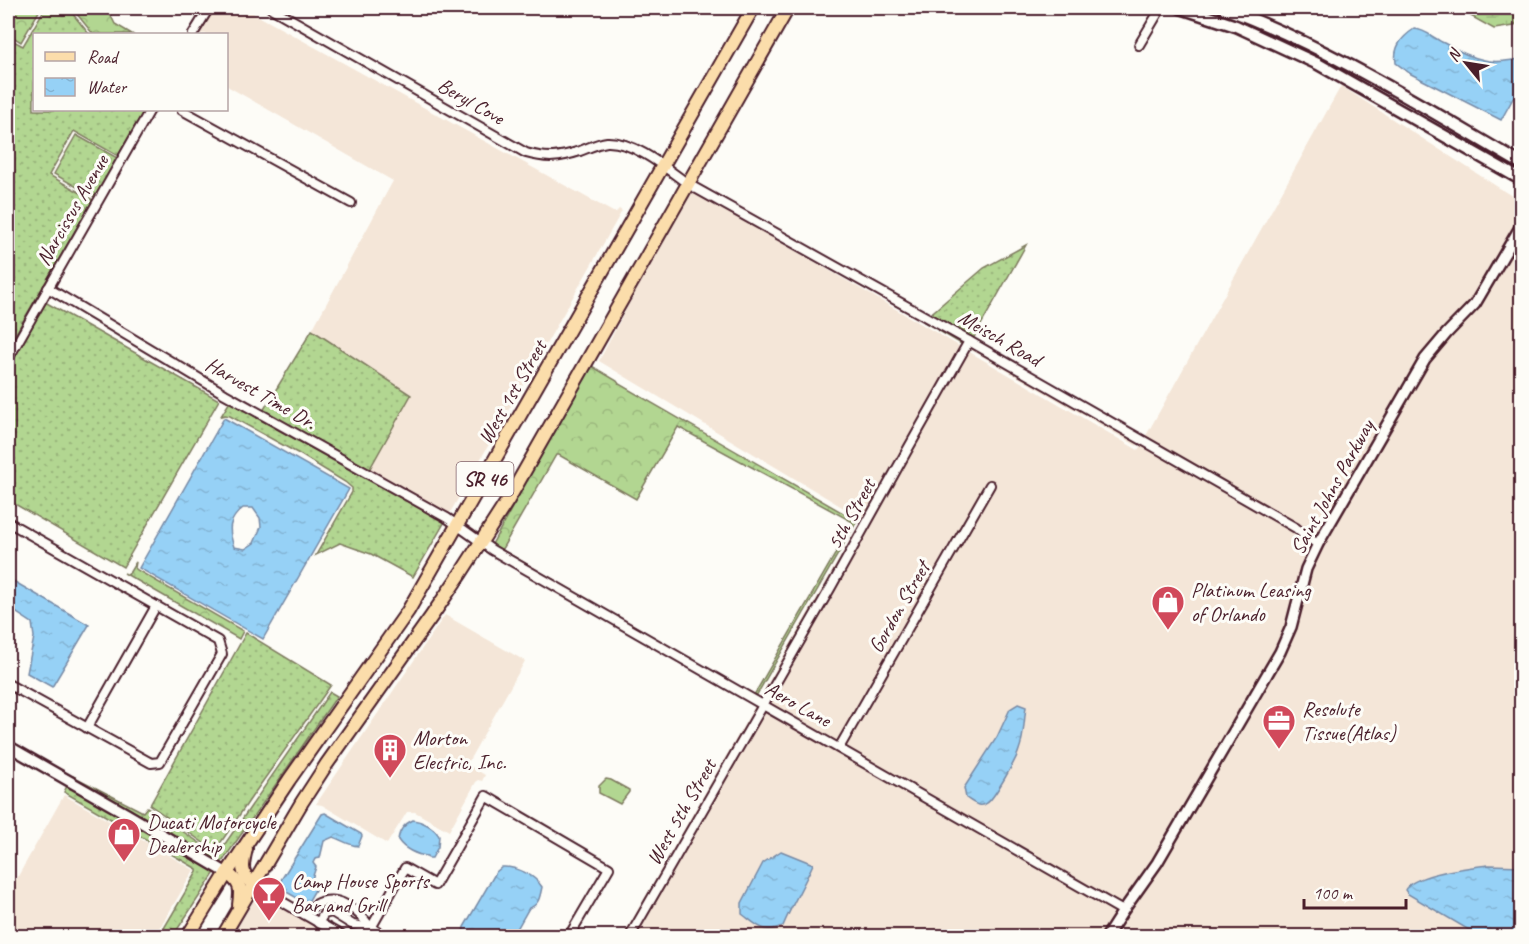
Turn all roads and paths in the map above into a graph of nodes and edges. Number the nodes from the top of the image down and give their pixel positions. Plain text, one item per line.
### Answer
1 (209, 8) edge
2 (271, 8) edge
3 (753, 8) edge
4 (788, 8) edge
5 (1161, 8) edge
6 (1181, 8) edge
7 (1224, 8) edge
8 (194, 33) edge
9 (1139, 45) dead end
10 (1382, 100) junction
11 (149, 111) edge
12 (184, 111) edge
13 (1442, 118) junction
14 (1521, 164) edge
15 (663, 167) junction
16 (1521, 180) edge
17 (688, 184) junction
18 (351, 203) dead end
19 (1521, 224) edge
20 (48, 288) junction
21 (969, 341) junction
22 (8, 359) edge
23 (990, 485) dead end
24 (8, 522) edge
25 (458, 525) junction
26 (481, 542) junction
27 (1318, 544) junction
28 (156, 606) junction
29 (8, 684) edge
30 (762, 704) junction
31 (87, 728) junction
32 (8, 746) edge
33 (838, 747) junction
34 (248, 842) junction
35 (227, 873) junction
36 (253, 885) junction
37 (238, 911) junction
38 (1123, 911) junction
39 (304, 914) junction
40 (318, 923) junction
41 (371, 928) junction
42 (188, 936) edge
43 (224, 936) edge
44 (342, 936) edge
45 (386, 936) edge
46 (569, 936) edge
47 (630, 936) edge
48 (1107, 936) edge

1 - 8 street
2 - 15 street, Beryl Cove
3 - 15 main road, West 1st Street / SR 46
4 - 17 main road, SR 46
5 - 9 street
6 - 10 main road
7 - 13 main road
10 - 13 main road
10 - 16 main road
11 - 20 street, Narcissus Avenue
12 - 18 street
13 - 14 main road
15 - 17 street, Meisch Road
15 - 25 main road, West 1st Street / SR 46
17 - 21 street, Meisch Road
17 - 26 main road, SR 46
19 - 27 street, Saint Johns Parkway
20 - 22 street, Narcissus Avenue
20 - 25 street, Harvest Time Dr.
21 - 27 street, Meisch Road
21 - 30 street, 5th Street
23 - 33 street, Gordon Street
24 - 28 street
25 - 26 street, Aero Lane
25 - 34 main road, West 1st Street / SR 46
26 - 30 street, Aero Lane
26 - 36 main road, SR 46
27 - 38 street, Saint Johns Parkway
28 - 31 street
28 - 31 street
29 - 31 street
30 - 33 street, Aero Lane
30 - 47 street, West 5th Street
32 - 35 street
33 - 38 street, Aero Lane
34 - 35 main road, West 1st Street / SR 46
34 - 36 main road
35 - 37 main road
35 - 42 main road, West 1st Street / SR 46
36 - 37 main road, SR 46
36 - 39 street
37 - 43 main road, SR 46
38 - 48 street, Saint Johns Parkway
39 - 40 street
39 - 41 street
40 - 41 street
40 - 44 street
41 - 45 street
41 - 46 street

